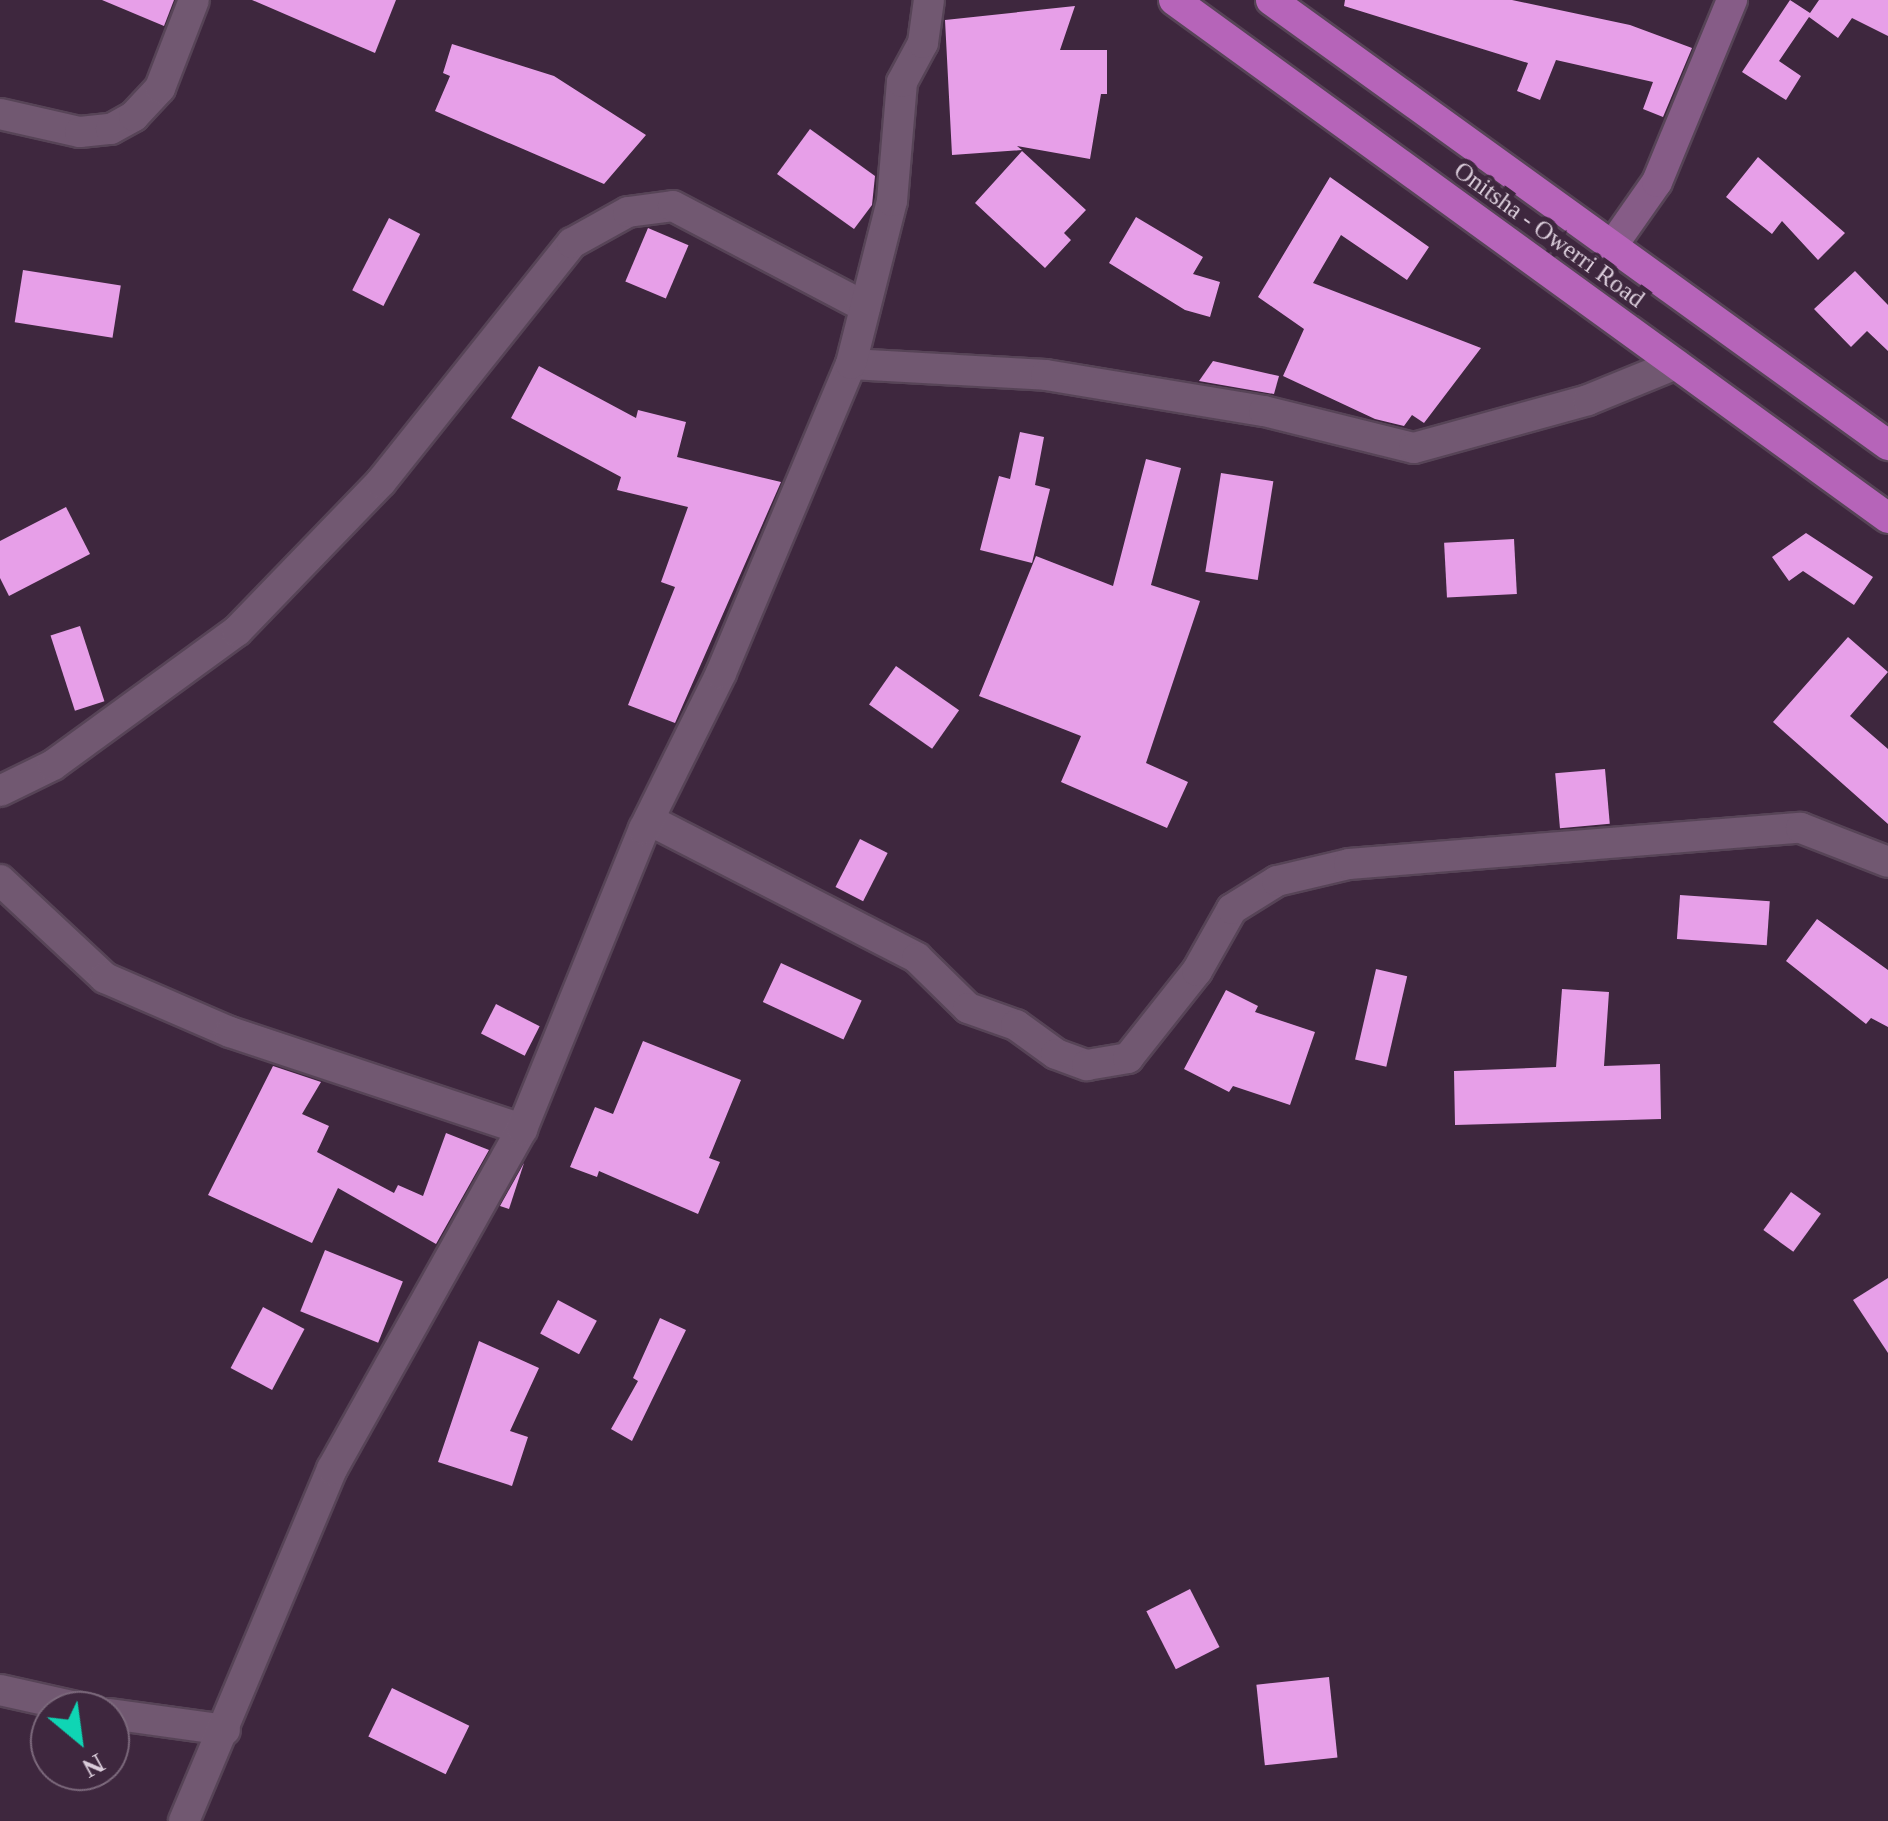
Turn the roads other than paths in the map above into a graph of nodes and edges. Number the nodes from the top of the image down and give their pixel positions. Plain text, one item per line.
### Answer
1 (194, 0) edge
2 (929, 0) edge
3 (1174, 0) edge
4 (1271, 0) edge
5 (1732, 0) edge
6 (0, 114) edge
7 (1612, 246) junction
8 (865, 308) junction
9 (851, 364) junction
10 (1676, 364) junction
11 (1888, 445) edge
12 (1888, 518) edge
13 (0, 791) edge
14 (649, 820) junction
15 (1888, 862) edge
16 (0, 880) edge
17 (522, 1130) junction
18 (0, 1690) edge
19 (30, 1697) edge
20 (130, 1717) edge
21 (224, 1730) junction
22 (184, 1821) edge

1 - 6 street
2 - 8 street
3 - 10 highway, Onitsha - Owerri Road
4 - 7 highway, Onitsha - Owerri Road
5 - 7 street
7 - 11 highway, Onitsha - Owerri Road
8 - 9 street
8 - 13 street
9 - 10 street
9 - 14 street
10 - 12 highway, Onitsha - Owerri Road
14 - 15 street
14 - 17 street
16 - 17 street
17 - 21 street
18 - 19 street
20 - 21 street
21 - 22 street

